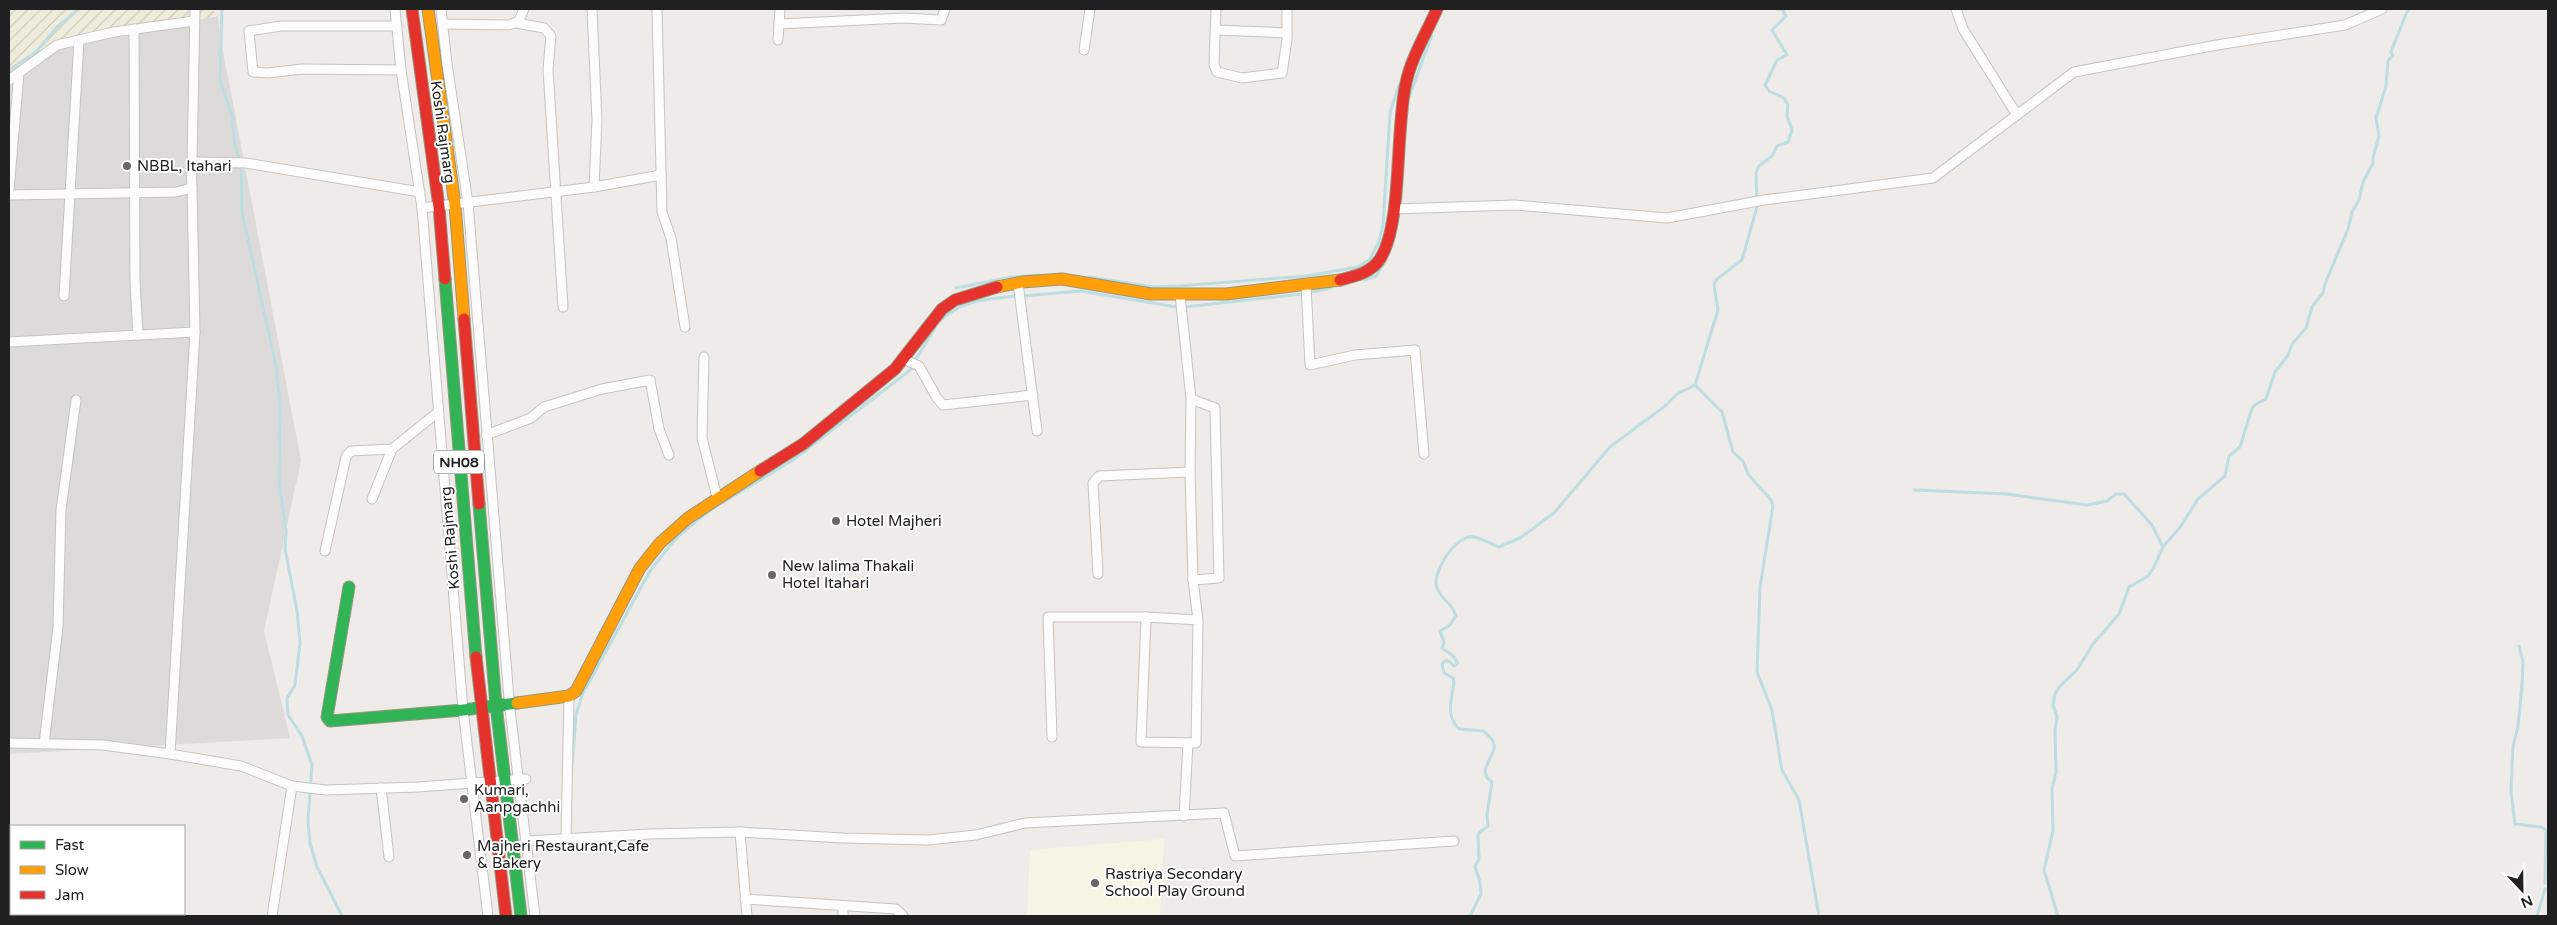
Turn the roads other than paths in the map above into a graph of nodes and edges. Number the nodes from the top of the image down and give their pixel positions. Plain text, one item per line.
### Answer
1 (194, 9) edge
2 (395, 9) edge
3 (412, 9) edge
4 (428, 9) edge
5 (441, 9) edge
6 (524, 9) edge
7 (592, 9) edge
8 (657, 9) edge
9 (780, 9) edge
10 (945, 9) edge
11 (1090, 9) edge
12 (1216, 9) edge
13 (1287, 9) edge
14 (1437, 9) edge
15 (1956, 9) edge
16 (2382, 9) edge
17 (2368, 12) edge
18 (194, 21) junction
19 (516, 23) junction
20 (443, 24) junction
21 (779, 24) junction
22 (397, 26) junction
23 (134, 29) junction
24 (1216, 30) junction
25 (1287, 33) junction
26 (79, 40) junction
27 (778, 40) dead end
28 (1084, 50) dead end
29 (401, 70) junction
30 (19, 73) junction
31 (9, 80) edge
32 (2018, 115) junction
33 (192, 162) junction
34 (661, 174) junction
35 (594, 186) junction
36 (192, 188) junction
37 (9, 190) edge
38 (557, 191) junction
39 (420, 192) junction
40 (69, 193) junction
41 (134, 193) junction
42 (9, 195) edge
43 (468, 203) junction
44 (454, 205) junction
45 (439, 207) junction
46 (422, 208) junction
47 (1394, 209) junction
48 (1018, 283) junction
49 (1306, 285) junction
50 (1180, 295) junction
51 (64, 296) dead end
52 (563, 307) dead end
53 (685, 327) dead end
54 (195, 332) junction
55 (138, 335) junction
56 (9, 342) edge
57 (704, 357) dead end
58 (903, 358) junction
59 (1033, 395) junction
60 (1191, 399) junction
61 (76, 400) dead end
62 (437, 413) junction
63 (1037, 431) dead end
64 (486, 435) junction
65 (392, 449) junction
66 (1424, 454) dead end
67 (669, 455) dead end
68 (1190, 472) junction
69 (717, 496) junction
70 (372, 499) dead end
71 (325, 551) dead end
72 (1098, 574) dead end
73 (1193, 580) junction
74 (349, 587) dead end
75 (1146, 617) junction
76 (1198, 620) junction
77 (569, 696) junction
78 (509, 704) junction
79 (496, 706) junction
80 (480, 708) junction
81 (463, 710) junction
82 (1052, 737) dead end
83 (9, 743) edge
84 (1188, 743) junction
85 (44, 744) junction
86 (170, 754) junction
87 (522, 779) junction
88 (504, 781) junction
89 (489, 782) junction
90 (472, 783) junction
91 (292, 786) junction
92 (381, 788) junction
93 (1184, 816) junction
94 (740, 832) junction
95 (566, 839) junction
96 (524, 841) junction
97 (1454, 841) dead end
98 (390, 857) dead end
99 (745, 899) junction
100 (843, 906) junction
101 (272, 916) edge
102 (488, 916) edge
103 (506, 916) edge
104 (521, 916) edge
105 (535, 916) edge
106 (746, 916) edge
107 (843, 916) edge
108 (903, 916) edge

1 - 18 street
2 - 22 street
3 - 45 main road, Koshi Rajmarg / NH08
4 - 44 main road, Koshi Rajmarg / NH08
5 - 20 street
6 - 19 street
7 - 35 street
8 - 34 street
9 - 21 street
10 - 21 street
11 - 28 street
12 - 24 street
13 - 25 street
14 - 47 main road
15 - 32 street
16 - 17 street
17 - 32 street
18 - 23 street
18 - 33 street
19 - 20 street
19 - 38 street
20 - 43 street
21 - 27 street
22 - 29 street
22 - 29 street
23 - 26 street
23 - 41 street
24 - 25 street
24 - 25 street
26 - 30 street
26 - 40 street
29 - 39 street
30 - 31 street
30 - 37 street
32 - 47 street
33 - 36 street
33 - 39 street
34 - 35 street
34 - 53 street
35 - 38 street
36 - 41 street
36 - 54 street
38 - 43 street
38 - 52 street
39 - 46 street
40 - 41 street
40 - 42 street
40 - 51 street
41 - 55 street
43 - 44 street
43 - 64 street
44 - 45 street
44 - 79 main road, Koshi Rajmarg / NH08
45 - 46 street
45 - 80 main road, Koshi Rajmarg / NH08
46 - 62 street
47 - 49 main road
48 - 50 main road
48 - 58 main road
48 - 59 street
49 - 50 main road
49 - 66 street
50 - 60 street
54 - 55 street
54 - 86 street
55 - 56 street
57 - 69 street
58 - 59 street
58 - 69 main road
59 - 63 street
60 - 68 street
60 - 73 street
61 - 85 street
62 - 65 street
62 - 81 street
64 - 67 street
64 - 78 street
65 - 70 street
65 - 71 street
68 - 72 street
68 - 73 street
69 - 77 main road
73 - 76 street
74 - 81 main road
75 - 76 street
75 - 82 street
75 - 84 street
76 - 84 street
77 - 78 main road
77 - 95 street
78 - 79 main road
78 - 87 street
79 - 80 main road
79 - 88 main road, Koshi Rajmarg / NH08
80 - 81 main road
80 - 89 main road, Koshi Rajmarg / NH08
81 - 90 street
83 - 85 street
84 - 93 street
85 - 86 street
86 - 91 street
87 - 88 street
87 - 96 street
88 - 89 street
88 - 104 main road, Koshi Rajmarg / NH08
89 - 90 street
89 - 103 main road, Koshi Rajmarg / NH08
90 - 92 street
90 - 102 street
91 - 92 street
91 - 101 street
92 - 98 street
93 - 94 street
93 - 97 street
94 - 95 street
94 - 99 street
95 - 96 street
96 - 105 street
99 - 100 street
99 - 106 street
100 - 107 street
100 - 108 street

